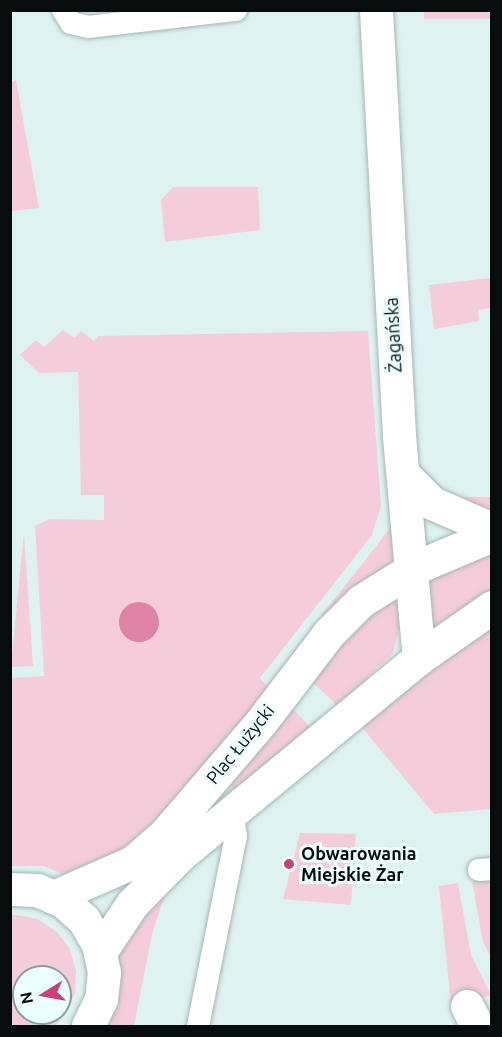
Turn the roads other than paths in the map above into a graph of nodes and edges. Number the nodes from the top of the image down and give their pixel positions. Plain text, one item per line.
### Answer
1 (63, 10) edge
2 (236, 10) edge
3 (376, 10) edge
4 (403, 474) junction
5 (492, 529) edge
6 (492, 535) edge
7 (412, 569) junction
8 (492, 607) edge
9 (419, 658) junction
10 (232, 813) junction
11 (10, 889) edge
12 (53, 897) junction
13 (100, 952) junction
14 (92, 1024) edge
15 (198, 1026) edge

1 - 2 lane
3 - 4 street, Żagańska
4 - 5 street
4 - 7 street, Żagańska
6 - 7 street, Plac Łużycki
7 - 9 street, Żagańska
7 - 12 street, Plac Łużycki
8 - 9 street
9 - 10 street
10 - 13 street
10 - 15 lane
11 - 12 street
12 - 13 street
13 - 14 street

